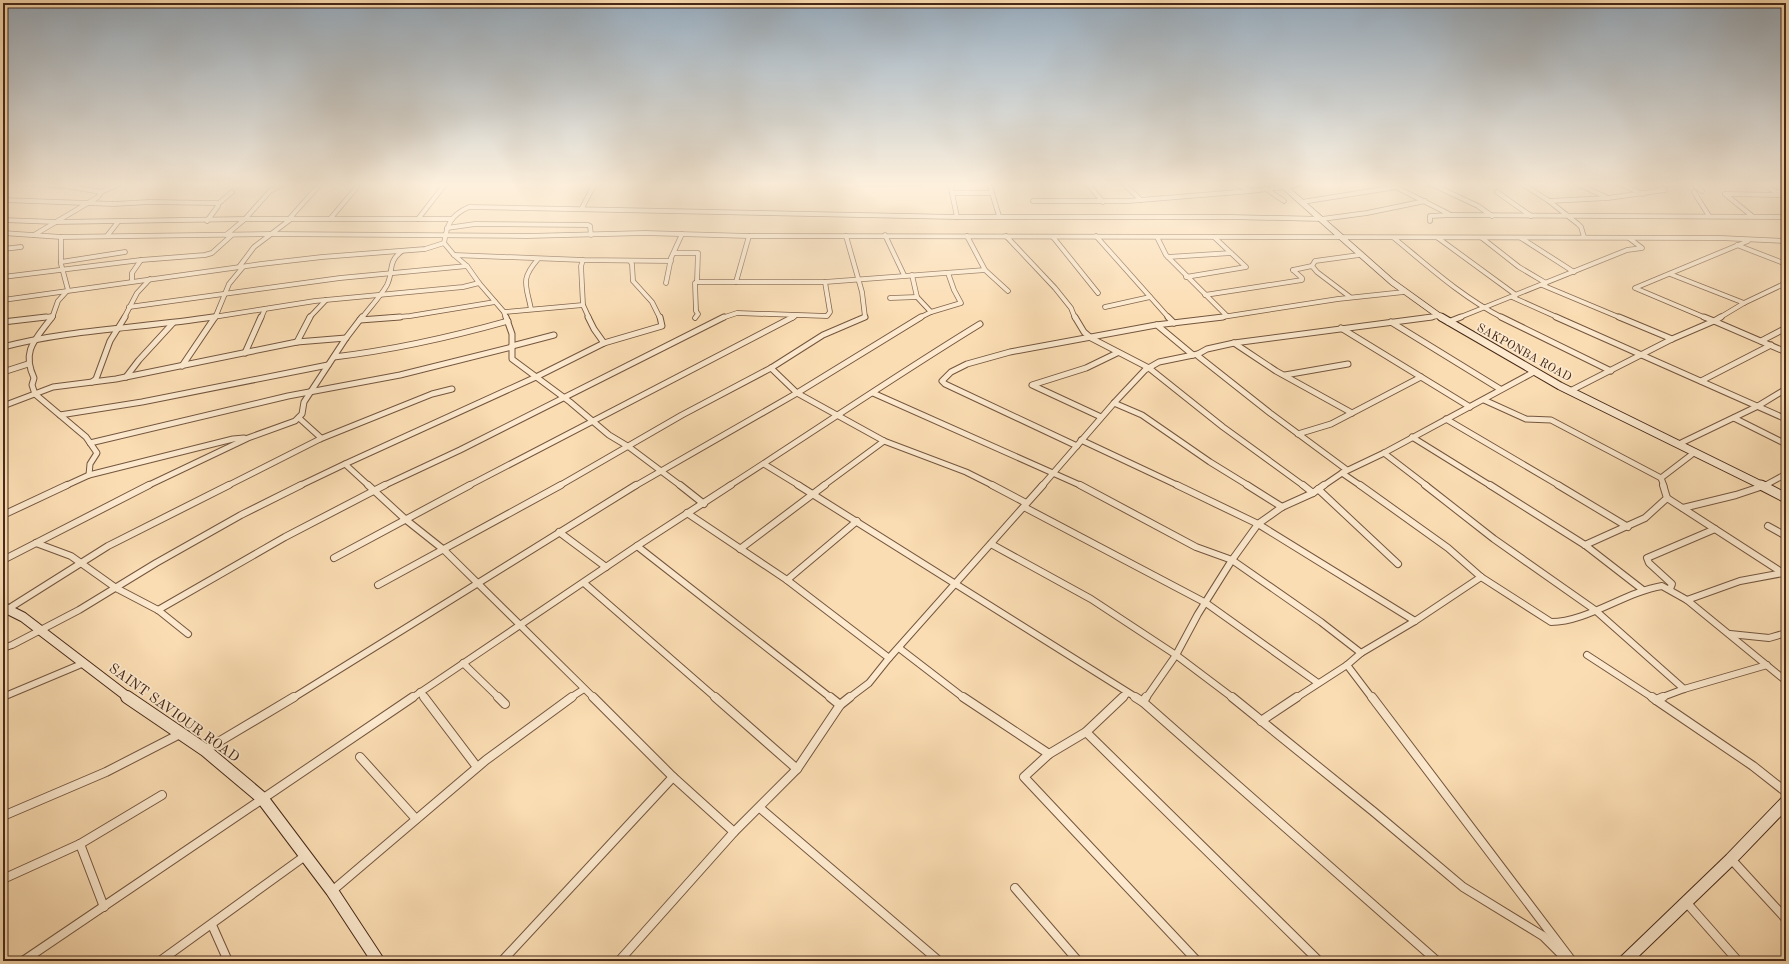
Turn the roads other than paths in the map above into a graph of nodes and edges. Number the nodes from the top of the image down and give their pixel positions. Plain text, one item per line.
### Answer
1 (46, 228) edge
2 (113, 228) edge
3 (234, 228) edge
4 (279, 228) edge
5 (447, 228) edge
6 (590, 228) edge
7 (1331, 228) edge
8 (1581, 228) edge
9 (3, 233) edge
10 (271, 234) junction
11 (682, 234) junction
12 (34, 235) junction
13 (226, 235) junction
14 (232, 235) junction
15 (591, 235) junction
16 (885, 235) junction
17 (107, 236) junction
18 (445, 236) junction
19 (749, 236) junction
20 (846, 236) junction
21 (967, 236) junction
22 (1006, 236) junction
23 (1096, 236) junction
24 (61, 237) junction
25 (1054, 237) junction
26 (1157, 237) junction
27 (1214, 237) junction
28 (1340, 237) junction
29 (1394, 238) junction
30 (1438, 238) junction
31 (1482, 238) junction
32 (1521, 238) junction
33 (1584, 238) junction
34 (1629, 238) junction
35 (1750, 240) junction
36 (1776, 241) junction
37 (1786, 241) edge
38 (445, 245) junction
39 (1737, 245) junction
40 (1786, 246) edge
41 (21, 247) dead end
42 (3, 249) edge
43 (402, 251) junction
44 (125, 252) dead end
45 (674, 253) junction
46 (1231, 254) junction
47 (454, 255) junction
48 (465, 255) junction
49 (1359, 255) junction
50 (1168, 257) junction
51 (538, 259) junction
52 (141, 260) junction
53 (460, 260) junction
54 (583, 260) junction
55 (671, 261) junction
56 (61, 262) junction
57 (633, 262) junction
58 (1786, 264) edge
59 (467, 266) junction
60 (1312, 266) junction
61 (242, 267) junction
62 (60, 270) junction
63 (985, 270) junction
64 (389, 272) junction
65 (1574, 272) junction
66 (948, 273) junction
67 (1670, 274) junction
68 (904, 275) junction
69 (912, 275) junction
70 (3, 277) edge
71 (1186, 277) junction
72 (150, 279) junction
73 (858, 280) junction
74 (132, 281) junction
75 (697, 282) junction
76 (736, 282) junction
77 (825, 282) junction
78 (666, 283) dead end
79 (1786, 283) edge
80 (479, 284) junction
81 (1544, 284) junction
82 (68, 290) junction
83 (1008, 291) dead end
84 (226, 292) junction
85 (1404, 292) junction
86 (1098, 293) dead end
87 (379, 295) junction
88 (1205, 295) junction
89 (1514, 296) junction
90 (917, 297) junction
91 (1150, 297) junction
92 (1350, 297) junction
93 (890, 298) dead end
94 (3, 300) edge
95 (326, 300) junction
96 (495, 302) junction
97 (1744, 303) junction
98 (583, 305) junction
99 (129, 307) junction
100 (1105, 307) dead end
101 (265, 308) junction
102 (531, 308) junction
103 (1485, 309) junction
104 (504, 312) junction
105 (931, 312) junction
106 (216, 315) junction
107 (53, 316) junction
108 (795, 316) junction
109 (1227, 316) junction
110 (1439, 316) junction
111 (695, 318) dead end
112 (360, 320) junction
113 (508, 321) junction
114 (1714, 321) junction
115 (3, 322) edge
116 (1391, 322) junction
117 (1448, 322) junction
118 (173, 323) junction
119 (1174, 323) junction
120 (980, 324) dead end
121 (1156, 325) junction
122 (119, 328) junction
123 (1341, 328) junction
124 (1786, 328) edge
125 (554, 336) dead end
126 (36, 338) junction
127 (346, 338) junction
128 (1090, 338) junction
129 (1672, 340) junction
130 (1761, 341) junction
131 (298, 342) junction
132 (604, 342) junction
133 (1234, 343) junction
134 (512, 346) junction
135 (1771, 346) junction
136 (3, 347) edge
137 (1786, 352) edge
138 (245, 353) junction
139 (1117, 353) junction
140 (1196, 354) junction
141 (1643, 355) junction
142 (334, 357) junction
143 (28, 364) junction
144 (1348, 364) dead end
145 (182, 366) junction
146 (328, 366) junction
147 (771, 368) junction
148 (1149, 368) junction
149 (1611, 370) junction
150 (3, 372) edge
151 (1534, 372) junction
152 (1292, 376) junction
153 (126, 377) junction
154 (536, 377) junction
155 (1422, 377) junction
156 (1701, 381) junction
157 (90, 382) junction
158 (452, 389) dead end
159 (1786, 389) edge
160 (1500, 390) junction
161 (1570, 391) junction
162 (310, 393) junction
163 (797, 393) junction
164 (873, 393) junction
165 (35, 394) junction
166 (565, 398) junction
167 (1484, 400) junction
168 (1114, 402) junction
169 (3, 406) edge
170 (1758, 406) junction
171 (1470, 407) junction
172 (1352, 413) junction
173 (60, 415) junction
174 (838, 416) junction
175 (1101, 416) junction
176 (299, 418) junction
177 (1734, 418) junction
178 (1446, 419) junction
179 (1786, 419) edge
180 (593, 422) junction
181 (1298, 434) junction
182 (1412, 437) junction
183 (248, 438) junction
184 (320, 439) junction
185 (884, 441) junction
186 (1079, 443) junction
187 (90, 444) junction
188 (1679, 444) junction
189 (1786, 444) edge
190 (629, 447) junction
191 (1695, 452) junction
192 (1384, 453) junction
193 (345, 464) junction
194 (764, 464) junction
195 (661, 471) junction
196 (1344, 471) junction
197 (1052, 474) junction
198 (1786, 474) edge
199 (89, 475) junction
200 (1661, 478) junction
201 (1763, 487) junction
202 (373, 491) junction
203 (1316, 491) junction
204 (815, 495) junction
205 (1667, 498) junction
206 (1786, 498) edge
207 (704, 504) junction
208 (1025, 505) junction
209 (1282, 507) junction
210 (1683, 508) junction
211 (687, 513) junction
212 (3, 515) edge
213 (405, 519) junction
214 (856, 521) junction
215 (1258, 524) junction
216 (1768, 526) dead end
217 (1628, 527) junction
218 (1716, 529) junction
219 (559, 532) junction
220 (1786, 536) edge
221 (36, 543) junction
222 (991, 544) junction
223 (1585, 545) junction
224 (637, 546) junction
225 (444, 550) junction
226 (740, 550) junction
227 (334, 558) dead end
228 (3, 560) edge
229 (1232, 560) junction
230 (81, 562) junction
231 (1398, 564) dead end
232 (606, 567) junction
233 (1784, 574) edge
234 (1481, 577) junction
235 (787, 580) junction
236 (584, 583) junction
237 (955, 583) junction
238 (479, 584) junction
239 (378, 585) dead end
240 (116, 588) junction
241 (1670, 589) junction
242 (1643, 590) junction
243 (1688, 600) junction
244 (1206, 603) junction
245 (5, 608) edge
246 (158, 610) junction
247 (1595, 610) junction
248 (1414, 621) junction
249 (518, 626) junction
250 (41, 630) junction
251 (1786, 633) edge
252 (188, 634) dead end
253 (1730, 634) junction
254 (3, 648) edge
255 (899, 648) junction
256 (1361, 653) junction
257 (1176, 655) junction
258 (1587, 655) dead end
259 (888, 658) junction
260 (84, 663) junction
261 (464, 663) junction
262 (1347, 665) junction
263 (1767, 665) junction
264 (1786, 681) edge
265 (1318, 683) junction
266 (584, 689) junction
267 (1684, 689) junction
268 (420, 692) junction
269 (1128, 693) junction
270 (3, 697) edge
271 (1656, 700) junction
272 (1143, 702) junction
273 (505, 704) dead end
274 (840, 705) junction
275 (1261, 721) junction
276 (1086, 732) junction
277 (181, 733) junction
278 (205, 750) junction
279 (1049, 754) junction
280 (360, 757) dead end
281 (477, 767) junction
282 (797, 769) junction
283 (673, 777) junction
284 (1786, 792) edge
285 (162, 795) dead end
286 (262, 798) junction
287 (1786, 802) edge
288 (760, 808) junction
289 (3, 816) edge
290 (416, 819) junction
291 (734, 832) junction
292 (80, 844) junction
293 (305, 856) junction
294 (1732, 859) junction
295 (3, 879) edge
296 (1015, 888) dead end
297 (332, 891) junction
298 (1686, 902) junction
299 (104, 907) junction
300 (1786, 919) edge
301 (212, 925) junction
302 (26, 960) edge
303 (160, 961) edge
304 (228, 961) edge
305 (378, 961) edge
306 (502, 961) edge
307 (619, 961) edge
308 (938, 961) edge
309 (1078, 961) edge
310 (1197, 961) edge
311 (1319, 961) edge
312 (1437, 961) edge
313 (1568, 961) edge
314 (1572, 961) edge
315 (1625, 961) edge
316 (1738, 961) edge

1 - 12 street
2 - 17 street
3 - 13 street
4 - 10 street
5 - 18 street
6 - 15 street
7 - 28 main road, SAKPONBA ROAD
8 - 33 street
9 - 12 street
10 - 14 street
10 - 18 street
10 - 61 street
11 - 15 street
11 - 19 street
11 - 45 street
12 - 24 street
13 - 14 street
13 - 17 street
14 - 52 street
15 - 18 street
16 - 20 street
16 - 21 street
16 - 68 street
17 - 24 street
18 - 38 street
19 - 20 street
19 - 76 street
20 - 73 street
21 - 22 street
21 - 63 street
22 - 25 street
22 - 128 street
23 - 25 street
23 - 26 street
23 - 91 street
24 - 56 street
25 - 86 street
26 - 27 street
26 - 50 street
27 - 28 street
27 - 46 street
28 - 29 street
28 - 49 main road, SAKPONBA ROAD
29 - 30 street
29 - 103 street
30 - 31 street
30 - 89 street
31 - 32 street
31 - 81 street
32 - 33 street
32 - 65 street
33 - 34 street
34 - 35 street
34 - 65 street
35 - 36 street
35 - 39 street
36 - 37 street
36 - 40 street
38 - 43 street
38 - 47 street
39 - 58 street
39 - 67 street
41 - 42 street
43 - 61 street
43 - 64 street
44 - 56 street
45 - 55 street
45 - 75 street
46 - 50 street
46 - 71 street
47 - 48 street
47 - 53 street
48 - 51 street
48 - 53 street
49 - 60 street
49 - 85 main road, SAKPONBA ROAD
50 - 71 street
51 - 54 street
51 - 102 street
52 - 62 street
52 - 74 street
53 - 59 street
54 - 57 street
54 - 98 street
55 - 57 street
55 - 78 street
56 - 62 street
57 - 132 street
59 - 64 street
59 - 80 street
60 - 88 street
60 - 92 street
61 - 72 street
61 - 84 street
62 - 70 street
62 - 82 street
63 - 66 street
63 - 83 street
64 - 84 street
64 - 87 street
65 - 81 street
66 - 69 street
66 - 105 street
67 - 97 street
67 - 114 street
68 - 69 street
68 - 73 street
69 - 90 street
71 - 88 street
72 - 74 street
72 - 99 street
73 - 77 street
73 - 147 street
74 - 82 street
75 - 76 street
75 - 111 street
76 - 77 street
77 - 108 street
79 - 97 street
80 - 87 street
80 - 96 street
81 - 89 street
81 - 129 street
82 - 94 street
82 - 107 street
84 - 99 street
84 - 106 street
85 - 92 street
85 - 110 main road, SAKPONBA ROAD
87 - 95 street
87 - 112 street
88 - 109 street
89 - 103 street
89 - 141 street
90 - 93 street
90 - 105 street
91 - 100 street
91 - 119 street
92 - 109 street
95 - 101 street
95 - 131 street
96 - 104 street
96 - 112 street
97 - 114 street
98 - 102 street
98 - 132 street
99 - 122 street
101 - 106 street
101 - 138 street
102 - 104 street
103 - 117 street
103 - 149 street
104 - 113 street
105 - 163 street
106 - 118 street
106 - 145 street
107 - 115 street
107 - 126 street
108 - 166 street
108 - 180 street
109 - 119 street
110 - 116 street
110 - 117 main road, SAKPONBA ROAD
112 - 127 street
113 - 134 street
113 - 142 street
114 - 129 street
114 - 130 street
116 - 123 street
116 - 160 street
117 - 151 main road, SAKPONBA ROAD
118 - 122 street
118 - 153 street
119 - 121 street
120 - 164 street
121 - 128 street
121 - 140 street
122 - 126 street
122 - 157 street
123 - 133 street
123 - 155 street
124 - 130 street
125 - 134 street
126 - 136 street
126 - 143 street
127 - 131 street
127 - 142 street
128 - 139 street
128 - 186 street
129 - 141 street
130 - 135 street
131 - 138 street
132 - 154 street
133 - 140 street
133 - 152 street
134 - 154 street
134 - 162 street
135 - 137 street
135 - 156 street
138 - 145 street
139 - 148 street
139 - 175 street
140 - 148 street
140 - 181 street
141 - 149 street
141 - 156 street
142 - 146 street
143 - 150 street
143 - 165 street
144 - 152 street
145 - 153 street
146 - 162 street
146 - 173 street
147 - 163 street
147 - 190 street
148 - 168 street
148 - 203 street
149 - 161 street
151 - 160 street
151 - 161 main road, SAKPONBA ROAD
152 - 172 street
153 - 157 street
154 - 166 street
154 - 193 street
155 - 171 street
155 - 172 street
156 - 170 street
157 - 165 street
158 - 184 street
159 - 170 street
160 - 167 street
161 - 188 main road, SAKPONBA ROAD
162 - 176 street
162 - 187 street
163 - 174 street
163 - 195 street
164 - 174 street
164 - 197 street
165 - 169 street
165 - 173 street
166 - 180 street
166 - 202 street
167 - 171 street
167 - 200 street
168 - 175 street
168 - 209 street
170 - 177 street
170 - 179 street
171 - 178 street
172 - 181 street
173 - 187 street
174 - 185 street
174 - 194 street
175 - 186 street
176 - 183 street
176 - 184 street
177 - 188 street
177 - 189 street
178 - 182 street
178 - 217 street
180 - 190 street
180 - 213 street
181 - 196 street
182 - 192 street
182 - 223 street
183 - 199 street
183 - 221 street
184 - 230 street
185 - 204 street
185 - 208 street
186 - 197 street
186 - 215 street
187 - 199 street
188 - 191 main road, SAKPONBA ROAD
190 - 195 street
190 - 225 street
191 - 200 street
191 - 201 main road, SAKPONBA ROAD
192 - 196 street
192 - 247 street
193 - 202 street
193 - 240 street
194 - 204 street
194 - 207 street
195 - 207 street
195 - 219 street
196 - 203 street
196 - 234 street
197 - 208 street
197 - 229 street
198 - 201 street
199 - 212 street
200 - 205 street
201 - 206 main road, SAKPONBA ROAD
201 - 210 street
202 - 213 street
202 - 246 street
203 - 209 street
203 - 231 street
204 - 214 street
204 - 226 street
205 - 210 street
205 - 217 street
207 - 211 street
208 - 222 street
208 - 244 street
209 - 215 street
210 - 218 street
211 - 224 street
211 - 226 street
213 - 225 street
213 - 227 street
214 - 235 street
214 - 237 street
215 - 229 street
215 - 248 street
216 - 220 street
217 - 223 street
218 - 233 street
218 - 241 street
219 - 232 street
219 - 238 street
221 - 228 street
221 - 230 street
222 - 237 street
222 - 257 street
223 - 242 street
224 - 232 street
224 - 274 street
225 - 238 street
225 - 239 street
226 - 235 street
229 - 244 street
229 - 256 street
230 - 240 street
230 - 245 street
232 - 236 street
233 - 243 street
234 - 247 street
234 - 248 street
235 - 259 street
236 - 249 street
236 - 282 street
237 - 255 street
237 - 269 street
238 - 249 street
238 - 278 street
240 - 246 street
240 - 250 street
241 - 242 street
241 - 243 street
242 - 247 street
243 - 253 street
244 - 257 street
244 - 265 street
245 - 250 main road, SAINT SAVIOUR ROAD
246 - 252 street
247 - 267 street
248 - 256 street
249 - 261 street
249 - 266 street
250 - 254 street
250 - 260 main road, SAINT SAVIOUR ROAD
251 - 253 street
253 - 263 street
255 - 259 street
255 - 279 street
256 - 262 street
257 - 272 street
257 - 275 street
258 - 271 street
259 - 274 street
260 - 270 street
260 - 277 main road, SAINT SAVIOUR ROAD
261 - 268 street
261 - 273 street
262 - 265 street
262 - 314 street
263 - 264 street
263 - 267 street
265 - 275 street
266 - 281 street
266 - 283 street
267 - 271 street
268 - 281 street
268 - 286 street
269 - 272 street
269 - 276 street
271 - 284 street
272 - 312 street
274 - 282 street
275 - 313 street
276 - 279 street
276 - 311 street
277 - 278 main road, SAINT SAVIOUR ROAD
277 - 289 street
278 - 286 main road, SAINT SAVIOUR ROAD
279 - 310 street
280 - 290 street
281 - 290 street
282 - 288 street
283 - 291 street
283 - 306 street
285 - 292 street
286 - 293 main road, SAINT SAVIOUR ROAD
286 - 299 street
287 - 294 main road
288 - 291 street
288 - 308 street
290 - 297 street
291 - 307 street
292 - 295 street
292 - 299 street
293 - 297 main road, SAINT SAVIOUR ROAD
293 - 301 street
294 - 298 main road
294 - 300 street
296 - 309 street
297 - 305 main road, SAINT SAVIOUR ROAD
298 - 315 main road
298 - 316 street
299 - 302 street
301 - 303 street
301 - 304 street

